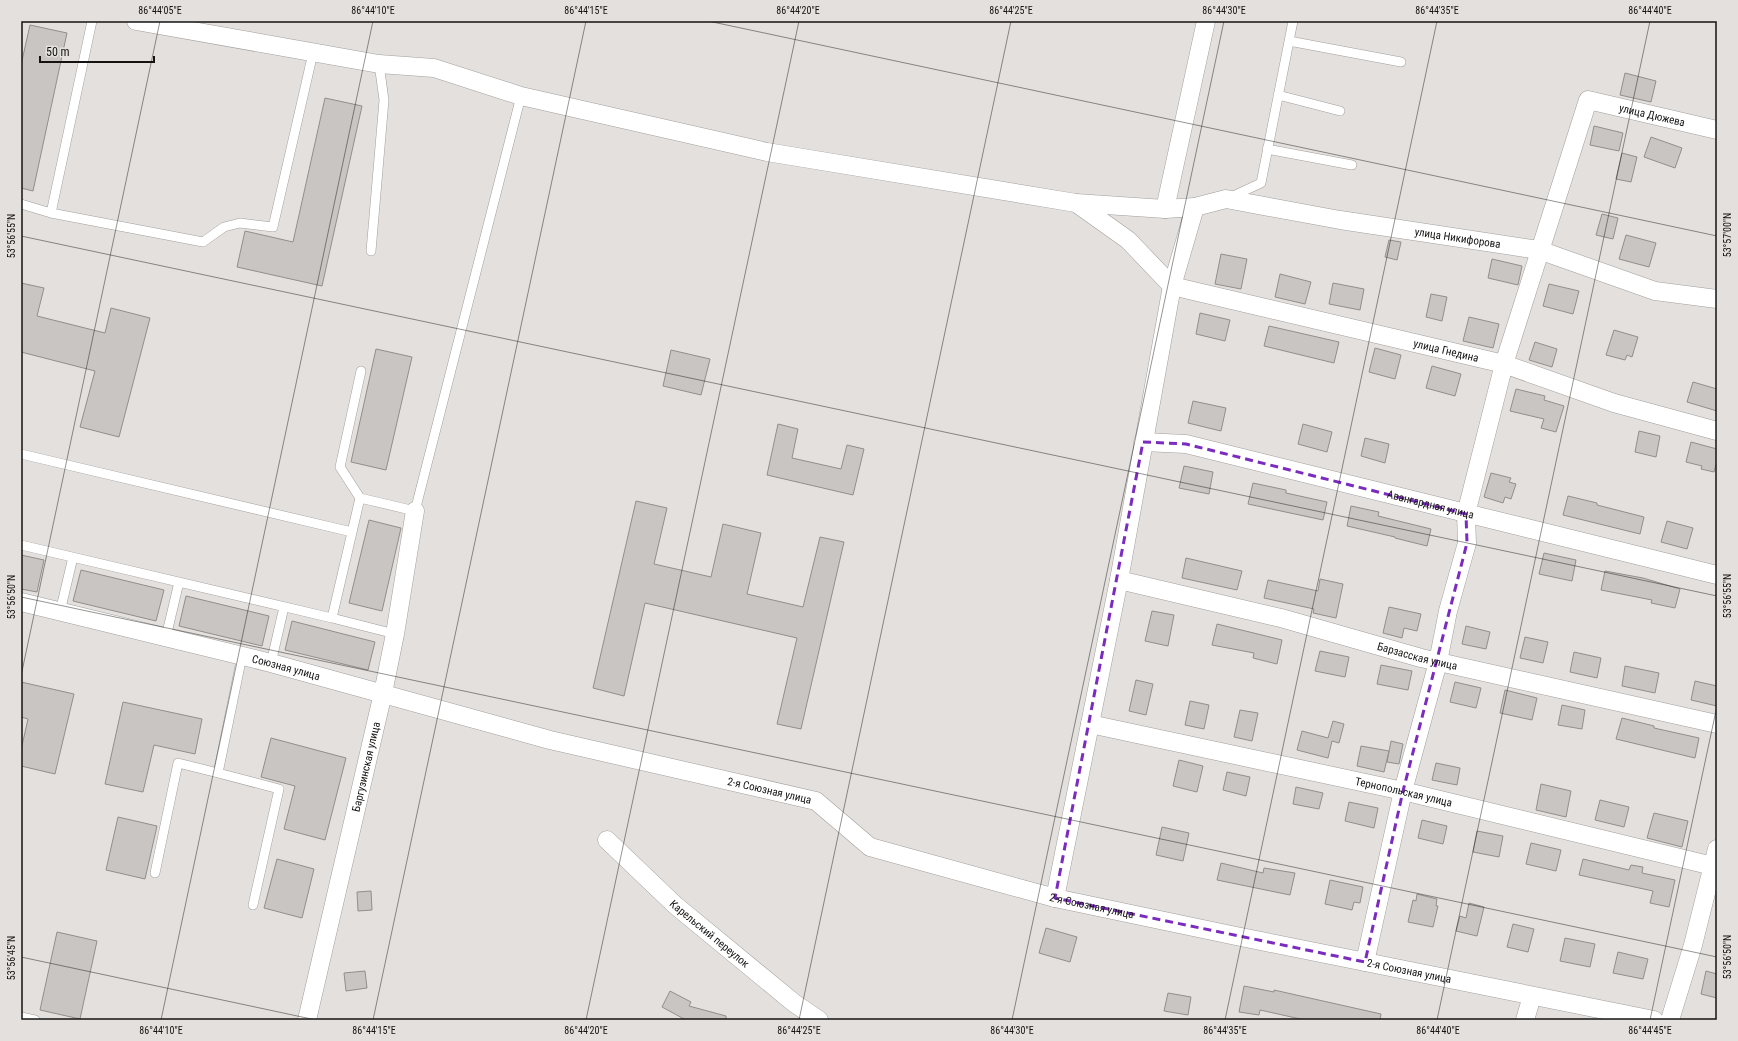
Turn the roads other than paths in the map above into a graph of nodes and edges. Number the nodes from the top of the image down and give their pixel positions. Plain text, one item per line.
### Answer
1 (92, 21) edge
2 (136, 21) edge
3 (1206, 21) edge
4 (1293, 21) edge
5 (1289, 41) junction
6 (312, 53) junction
7 (1401, 62) dead end
8 (379, 64) junction
9 (1278, 95) junction
10 (521, 96) junction
11 (1340, 111) dead end
12 (1717, 130) edge
13 (1268, 149) junction
14 (1352, 165) dead end
15 (1226, 200) junction
16 (1076, 203) junction
17 (21, 204) edge
18 (1195, 207) junction
19 (1165, 209) junction
20 (51, 213) junction
21 (1539, 250) junction
22 (372, 251) dead end
23 (1172, 286) junction
24 (1717, 299) edge
25 (1504, 364) junction
26 (360, 371) dead end
27 (1717, 431) edge
28 (1143, 442) junction
29 (21, 454) edge
30 (360, 498) junction
31 (415, 510) junction
32 (1466, 514) junction
33 (352, 532) junction
34 (21, 545) edge
35 (73, 557) junction
36 (1717, 575) edge
37 (1119, 580) junction
38 (179, 582) junction
39 (21, 602) edge
40 (284, 607) junction
41 (60, 612) junction
42 (332, 618) junction
43 (395, 634) junction
44 (166, 637) junction
45 (242, 656) junction
46 (1438, 662) junction
47 (271, 663) junction
48 (382, 693) junction
49 (1090, 724) junction
50 (1717, 724) edge
51 (550, 740) joint
52 (218, 772) junction
53 (1403, 791) junction
54 (607, 840) dead end
55 (1716, 861) edge
56 (154, 872) dead end
57 (1055, 898) junction
58 (252, 904) dead end
59 (1365, 962) junction
60 (1532, 996) junction
61 (21, 1017) edge
62 (36, 1020) edge
63 (307, 1020) edge
64 (819, 1020) edge
65 (1525, 1020) edge
66 (1654, 1020) edge
67 (1670, 1020) edge

1 - 20 lane
2 - 6 street, улица Никифорова
3 - 19 street
4 - 5 lane
5 - 7 lane
5 - 9 lane
6 - 8 street, улица Никифорова
6 - 20 lane
8 - 10 street, улица Никифорова
8 - 22 lane
9 - 11 lane
9 - 13 lane
10 - 16 street, улица Никифорова
10 - 31 lane
12 - 21 street, улица Дюжева
13 - 14 lane
13 - 15 lane
15 - 18 street, улица Никифорова
15 - 21 street, улица Никифорова
16 - 19 street, улица Никифорова
16 - 23 street
17 - 20 lane
18 - 19 street, улица Никифорова
18 - 23 street
21 - 24 street, улица Никифорова
21 - 25 street
23 - 25 street, улица Гнедина
23 - 28 street
25 - 27 street, улица Гнедина
25 - 32 street
26 - 30 lane
28 - 32 street, Авангардная улица
28 - 37 street
29 - 33 lane
30 - 31 lane
30 - 33 lane
31 - 43 street, Баргузинская улица
32 - 36 street, Авангардная улица
32 - 46 street
33 - 42 lane
34 - 35 lane
35 - 38 lane
35 - 41 lane
37 - 46 street, Барзасская улица
37 - 49 street
38 - 40 lane
38 - 44 lane
39 - 41 street, Союзная улица
40 - 42 lane
40 - 47 lane
41 - 44 street, Союзная улица
42 - 43 lane
43 - 48 street, Баргузинская улица
44 - 45 street, Союзная улица
45 - 47 street, Союзная улица
45 - 52 lane
46 - 50 street, Барзасская улица
46 - 53 street
47 - 48 street, Союзная улица
48 - 51 street, Союзная улица
48 - 63 street, Баргузинская улица
49 - 53 street, Тернопольская улица
49 - 57 street
51 - 57 street, 2-я Союзная улица
52 - 56 lane
52 - 58 lane
53 - 55 street, Тернопольская улица
53 - 59 street
54 - 64 street, Карельский переулок
55 - 67 street
57 - 59 street, 2-я Союзная улица
59 - 60 street, 2-я Союзная улица
60 - 65 street
60 - 66 street, 2-я Союзная улица
61 - 62 lane

